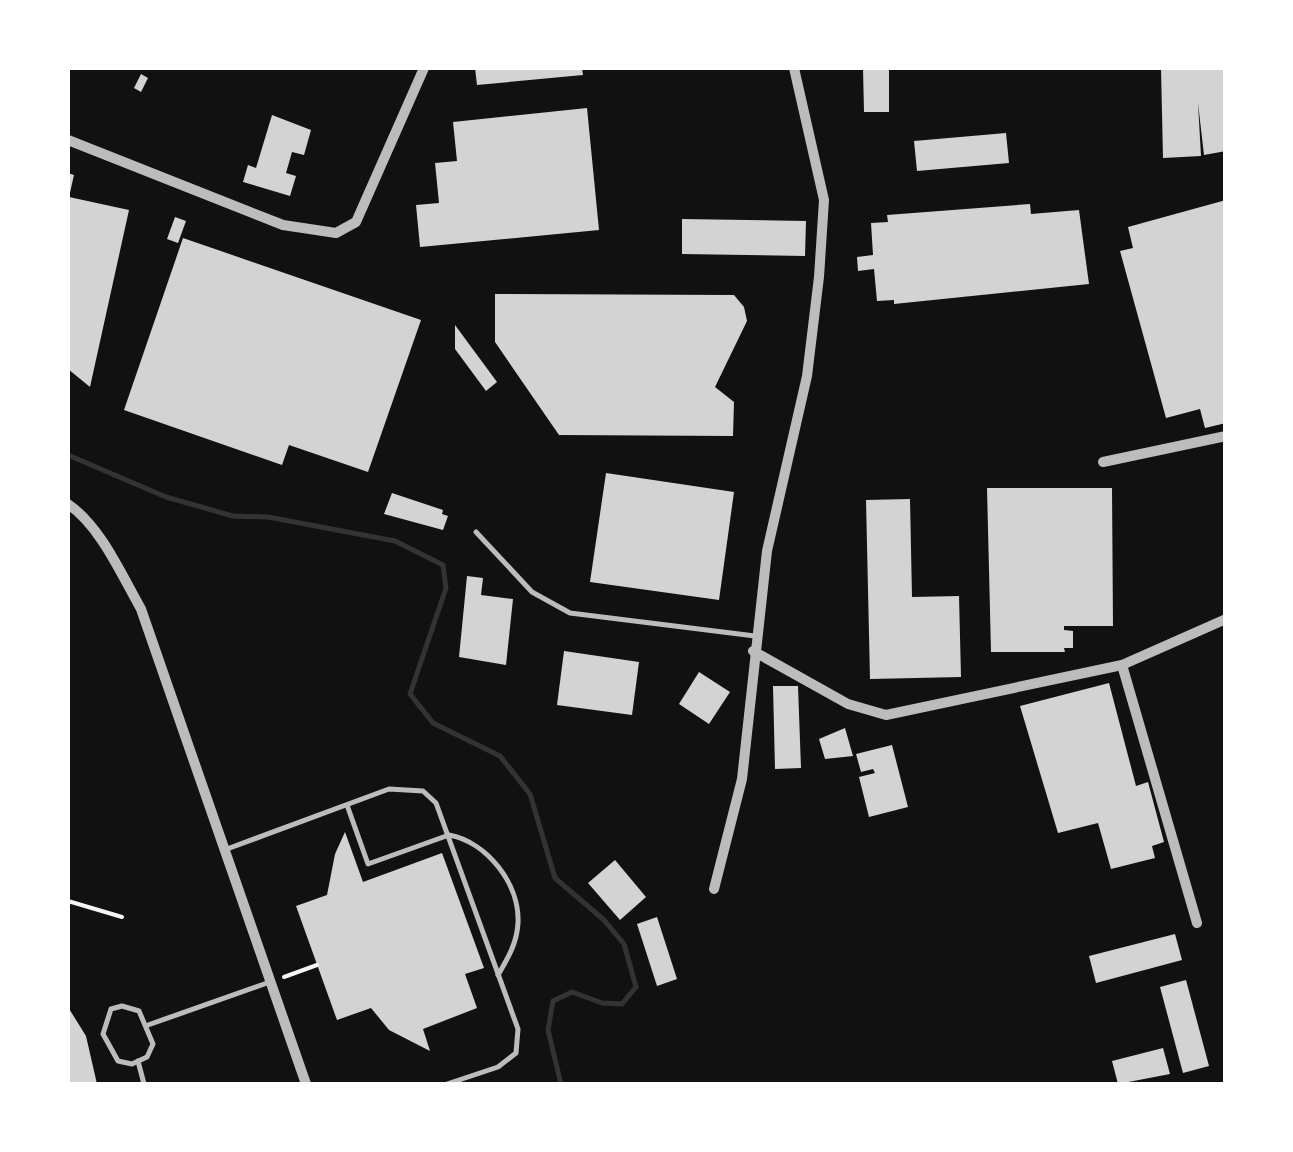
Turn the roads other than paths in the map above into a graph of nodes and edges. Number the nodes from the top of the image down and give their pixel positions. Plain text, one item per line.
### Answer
1 (424, 68) edge
2 (794, 68) edge
3 (68, 140) edge
4 (1226, 436) edge
5 (1103, 462) dead end
6 (68, 504) edge
7 (476, 532) dead end
8 (1226, 619) edge
9 (755, 636) junction
10 (753, 651) junction
11 (1122, 666) junction
12 (348, 804) junction
13 (449, 835) junction
14 (224, 850) junction
15 (714, 889) dead end
16 (1198, 922) dead end
17 (498, 975) junction
18 (270, 982) junction
19 (148, 1026) junction
20 (138, 1061) junction
21 (144, 1084) edge
22 (306, 1084) edge
23 (447, 1084) edge

1 - 3 street
2 - 9 street
4 - 5 street
6 - 14 street
7 - 9 lane
8 - 11 street
9 - 10 street
10 - 11 street
10 - 15 street
11 - 16 street
12 - 13 lane
12 - 13 lane
12 - 14 lane
13 - 17 lane
13 - 17 lane
14 - 18 street
17 - 23 lane
18 - 19 lane
18 - 22 street
19 - 20 lane
19 - 20 lane
20 - 21 lane

